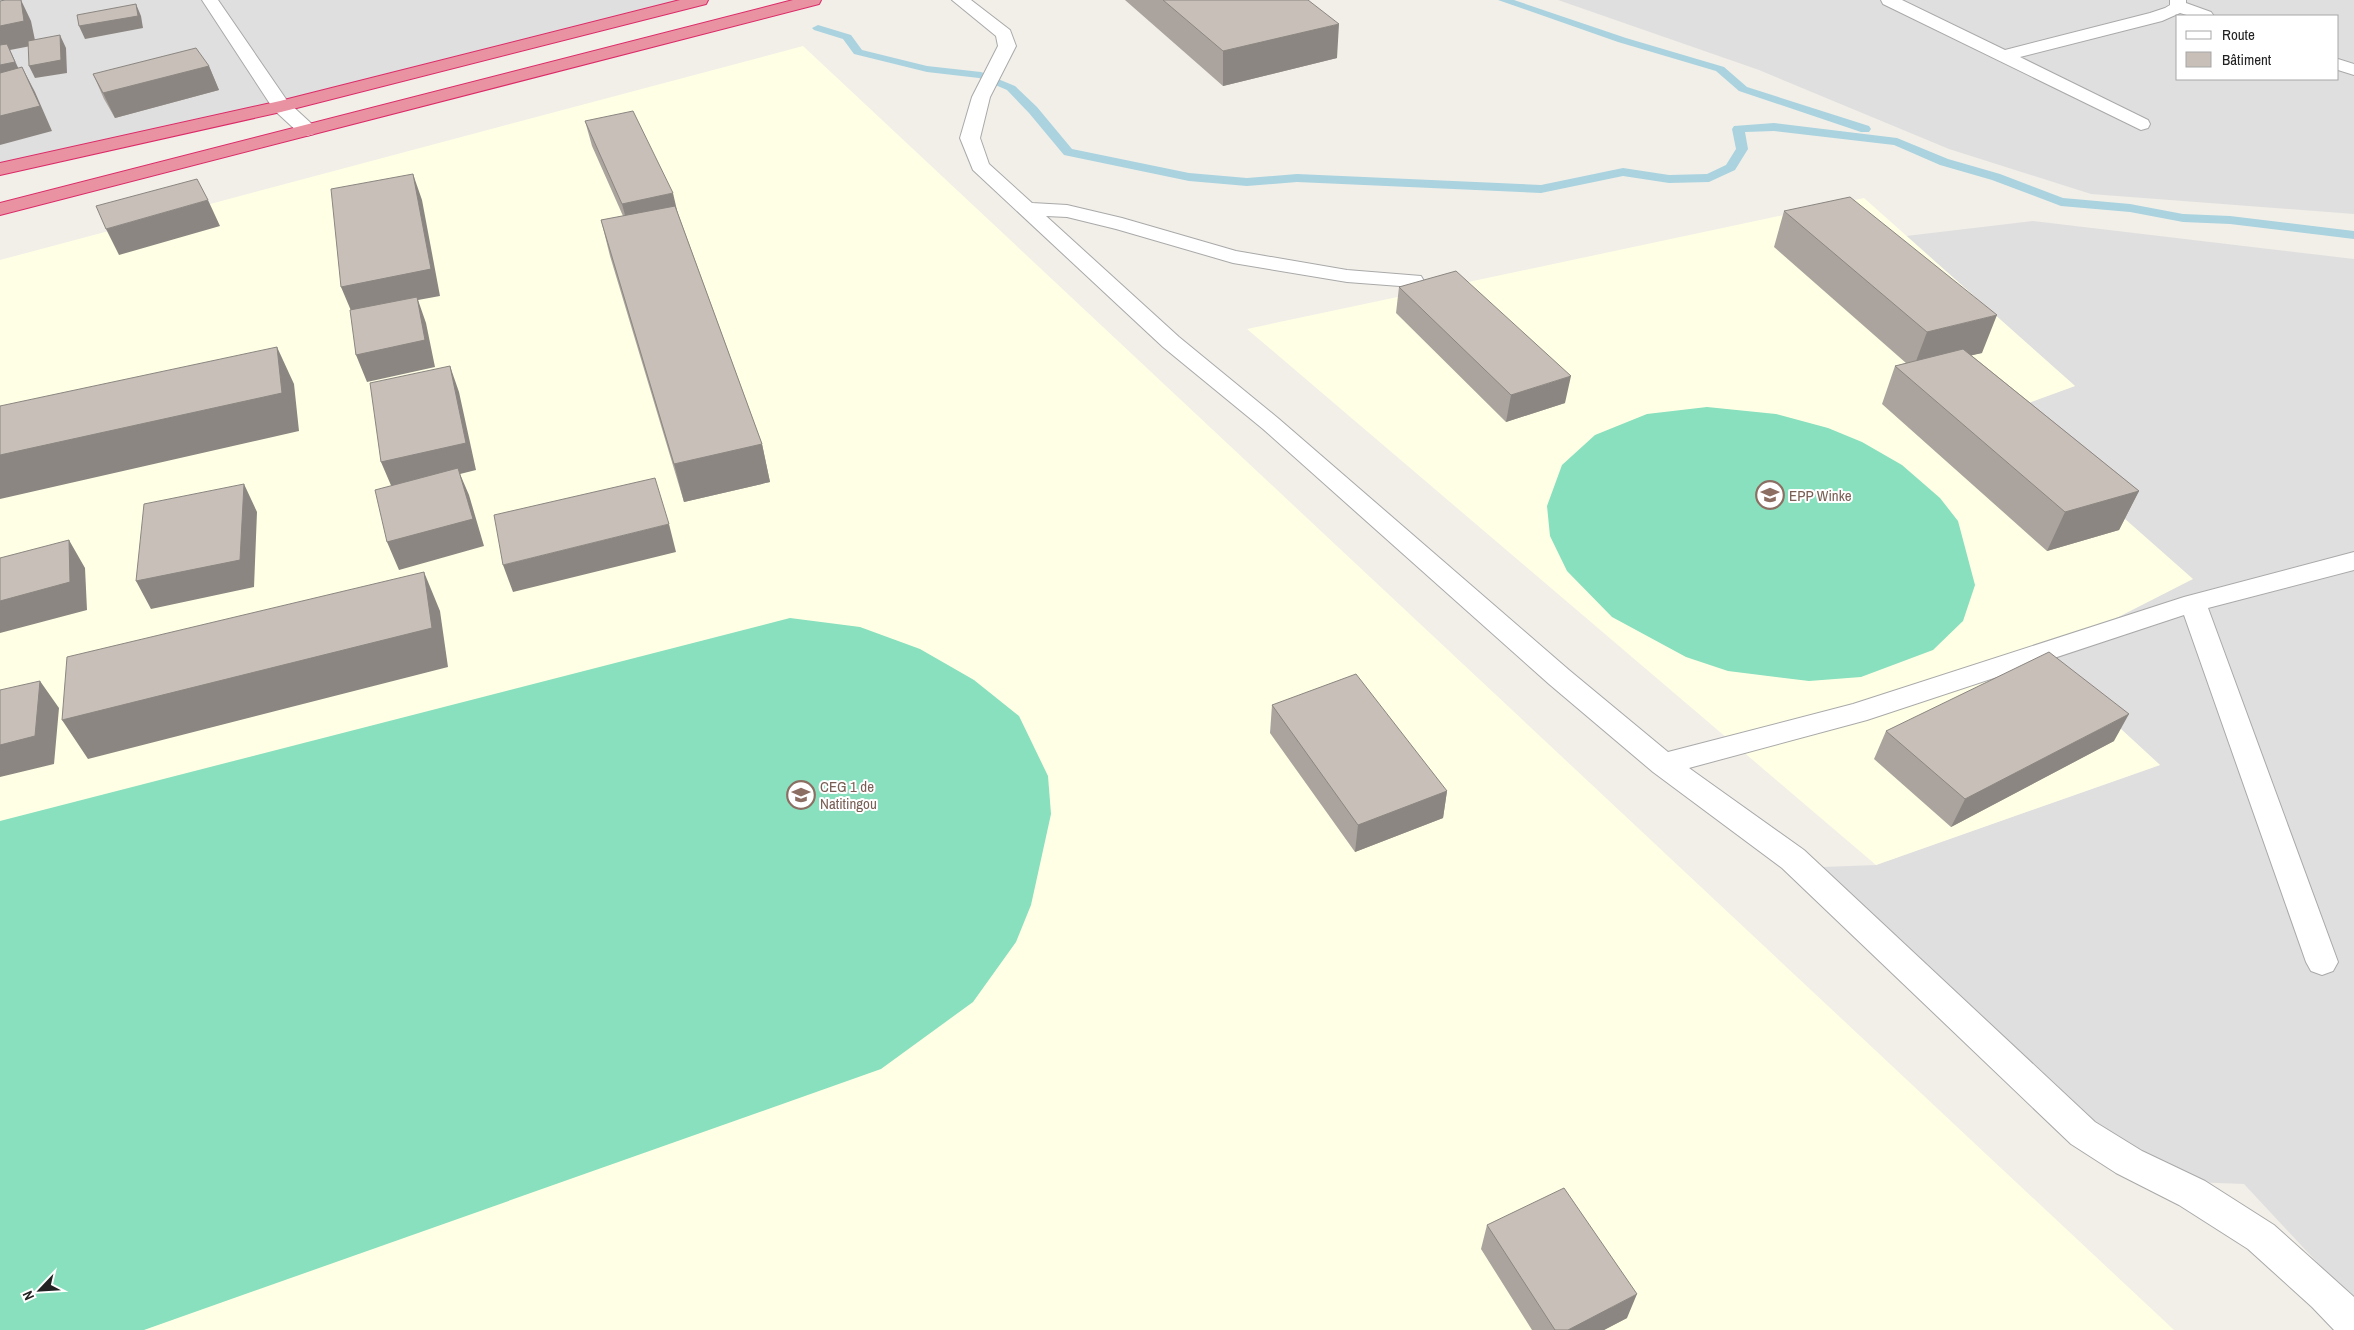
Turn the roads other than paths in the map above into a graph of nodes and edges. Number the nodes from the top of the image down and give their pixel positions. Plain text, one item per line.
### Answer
1 (210, 0) edge
2 (700, 0) edge
3 (813, 0) edge
4 (960, 0) edge
5 (1889, 0) edge
6 (2178, 3) edge
7 (2203, 15) edge
8 (2004, 56) junction
9 (2339, 64) edge
10 (2354, 70) edge
11 (281, 106) junction
12 (2141, 124) dead end
13 (307, 130) junction
14 (0, 169) edge
15 (0, 208) edge
16 (1026, 209) junction
17 (1413, 280) dead end
18 (2354, 561) edge
19 (2193, 602) junction
20 (1663, 764) junction
21 (2322, 962) dead end
22 (2354, 1324) edge

1 - 11 street
2 - 11 highway
3 - 13 highway
4 - 16 street
5 - 8 street
6 - 7 street
6 - 8 street
8 - 12 street
9 - 10 street
11 - 13 street
11 - 14 highway
13 - 15 highway
16 - 17 street
16 - 20 street
18 - 19 street
19 - 20 street
19 - 21 street
20 - 22 street

